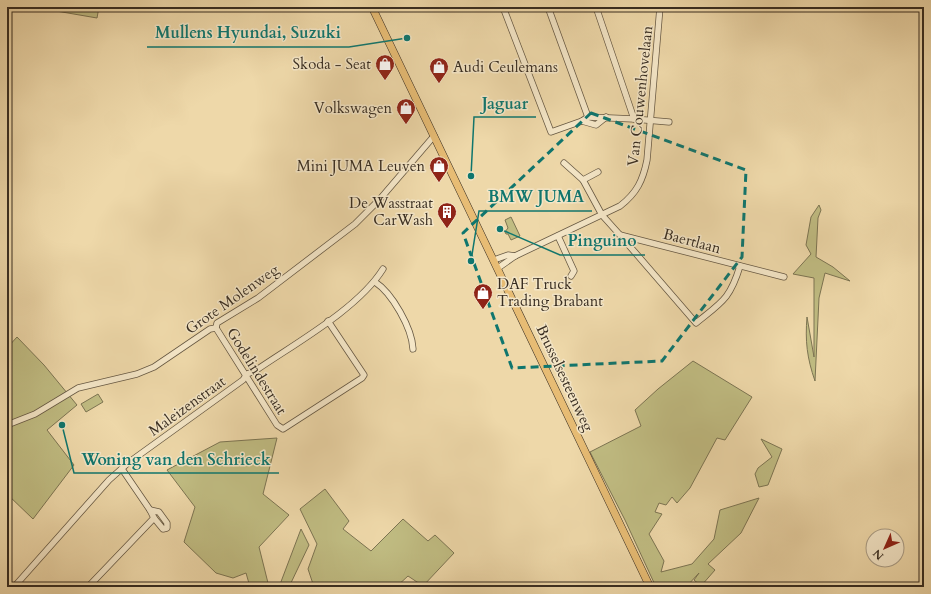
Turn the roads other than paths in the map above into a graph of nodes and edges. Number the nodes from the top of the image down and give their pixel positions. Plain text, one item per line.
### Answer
1 (372, 7) edge
2 (503, 7) edge
3 (548, 7) edge
4 (596, 7) edge
5 (660, 7) edge
6 (588, 117) junction
7 (606, 117) junction
8 (634, 119) junction
9 (650, 120) junction
10 (582, 121) junction
11 (669, 122) dead end
12 (434, 136) junction
13 (564, 163) dead end
14 (598, 172) dead end
15 (583, 180) junction
16 (602, 215) junction
17 (620, 235) junction
18 (558, 236) junction
19 (514, 256) junction
20 (494, 260) junction
21 (740, 266) junction
22 (498, 268) junction
23 (383, 269) dead end
24 (571, 276) dead end
25 (784, 277) dead end
26 (375, 282) junction
27 (328, 321) junction
28 (216, 328) junction
29 (413, 349) dead end
30 (246, 375) junction
31 (7, 425) edge
32 (122, 469) junction
33 (150, 510) junction
34 (154, 518) junction
35 (14, 587) edge
36 (88, 587) edge
37 (650, 587) edge

1 - 12 main road, Brusselsesteenweg
2 - 10 street
3 - 6 street
4 - 8 street
5 - 9 street, Van Couwenhovelaan
6 - 7 street
6 - 10 street
7 - 8 street
7 - 10 street
8 - 9 street
9 - 11 street
9 - 16 street, Van Couwenhovelaan
12 - 20 main road, Brusselsesteenweg
12 - 28 street, Grote Molenweg
13 - 15 street
14 - 15 street
15 - 16 street
16 - 17 street
16 - 18 street, Van Couwenhovelaan
17 - 21 street, Baertlaan
17 - 21 street
18 - 19 street, Van Couwenhovelaan
18 - 24 street
19 - 20 street, Van Couwenhovelaan
19 - 22 street, Van Couwenhovelaan
20 - 22 main road, Brusselsesteenweg
21 - 25 street, Baertlaan
22 - 37 main road, Brusselsesteenweg
23 - 26 street, Maleizenstraat
26 - 27 street, Maleizenstraat
26 - 29 street
27 - 30 street, Maleizenstraat
27 - 30 street, Godelindestraat
28 - 30 street, Godelindestraat
28 - 31 street, Grote Molenweg
30 - 32 street, Maleizenstraat
32 - 33 street
32 - 35 street, Maleizenstraat
33 - 34 street
33 - 34 street
34 - 36 street

